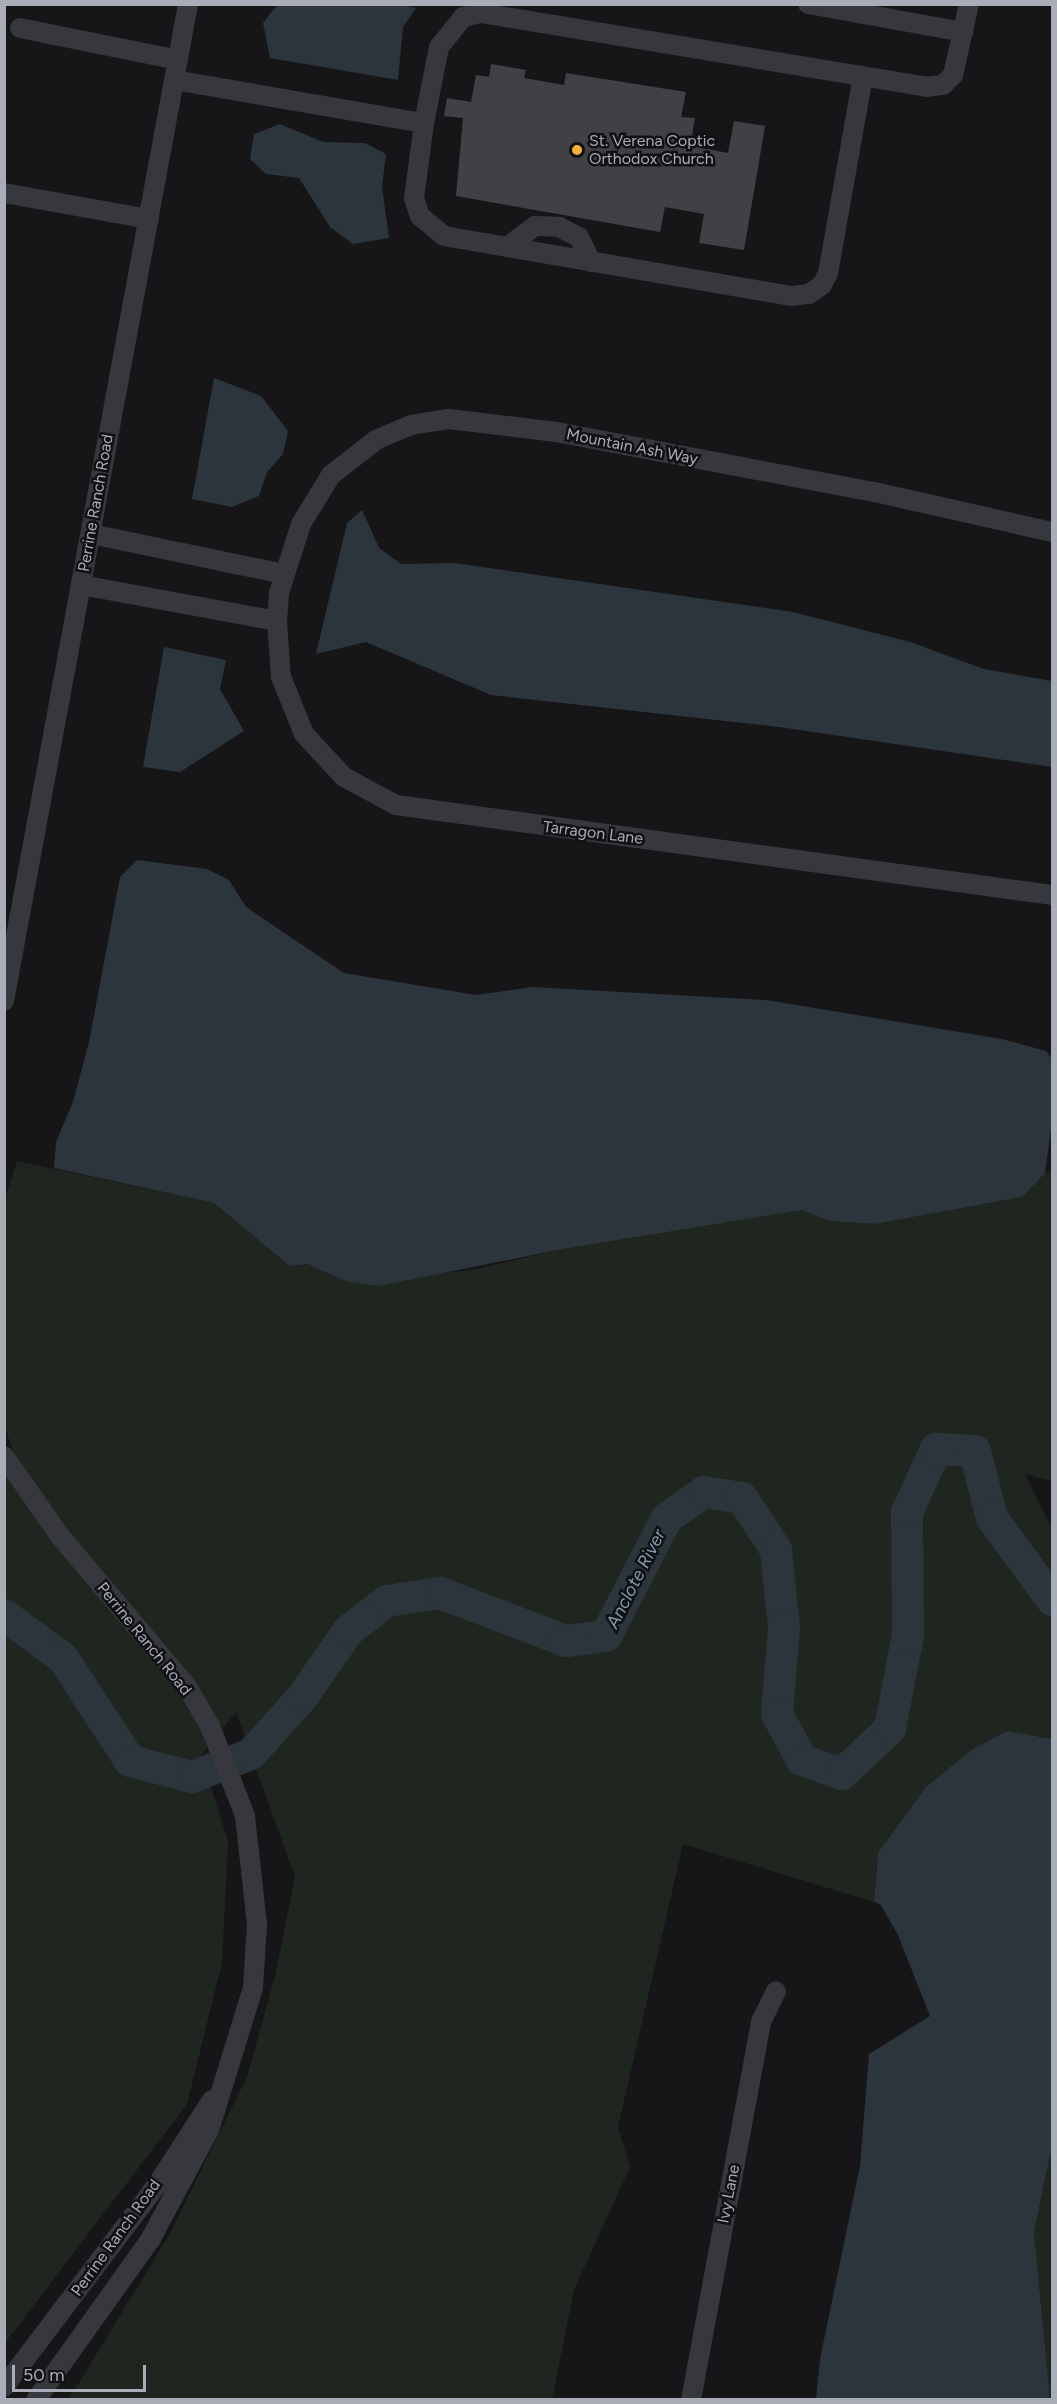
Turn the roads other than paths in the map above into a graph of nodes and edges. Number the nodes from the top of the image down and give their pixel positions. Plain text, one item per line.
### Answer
1 (188, 4) edge
2 (527, 4) edge
3 (807, 4) edge
4 (969, 4) edge
5 (506, 15) junction
6 (20, 28) dead end
7 (964, 32) junction
8 (177, 60) junction
9 (863, 76) junction
10 (174, 80) junction
11 (424, 123) junction
12 (4, 193) edge
13 (149, 219) junction
14 (507, 247) junction
15 (591, 262) junction
16 (1053, 532) edge
17 (91, 534) junction
18 (285, 574) junction
19 (81, 585) junction
20 (279, 593) joint
21 (277, 621) junction
22 (1053, 895) edge
23 (4, 1001) edge
24 (4, 1456) edge
25 (776, 1991) dead end
26 (221, 2085) junction
27 (4, 2387) edge
28 (36, 2400) edge
29 (691, 2400) edge

1 - 8 street, Perrine Ranch Road
2 - 5 street
3 - 7 street
4 - 7 street
5 - 9 street
5 - 11 street
6 - 8 street
7 - 9 street
8 - 10 street, Perrine Ranch Road
9 - 15 street
10 - 11 street
10 - 13 street, Perrine Ranch Road
11 - 14 street
12 - 13 street
13 - 17 street, Perrine Ranch Road
14 - 15 street
14 - 15 street
16 - 18 street, Mountain Ash Way
17 - 18 street
17 - 19 street, Perrine Ranch Road
18 - 20 street, Mountain Ash Way
19 - 21 street
19 - 23 street, Perrine Ranch Road
20 - 21 street, Tarragon Lane
21 - 22 street, Tarragon Lane
24 - 26 street, Perrine Ranch Road
25 - 29 street, Ivy Lane
26 - 27 street, Perrine Ranch Road
26 - 28 street, Perrine Ranch Road

